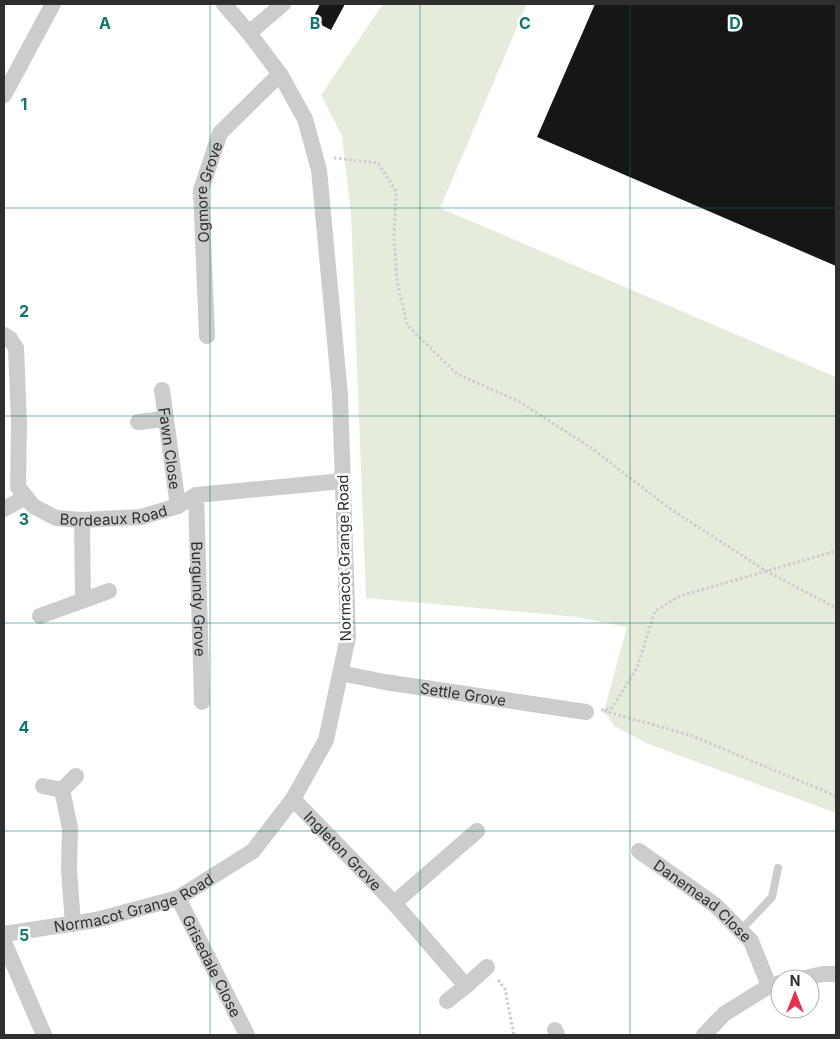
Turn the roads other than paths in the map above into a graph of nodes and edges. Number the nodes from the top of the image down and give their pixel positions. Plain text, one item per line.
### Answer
1 (53, 4) edge
2 (224, 4) edge
3 (283, 4) edge
4 (249, 33) junction
5 (280, 74) junction
6 (4, 95) edge
7 (4, 335) edge
8 (207, 336) dead end
9 (162, 390) dead end
10 (165, 419) junction
11 (138, 422) dead end
12 (343, 481) junction
13 (196, 495) junction
14 (26, 497) junction
15 (178, 506) junction
16 (4, 509) edge
17 (82, 520) junction
18 (109, 591) dead end
19 (83, 600) junction
20 (40, 616) dead end
21 (340, 673) junction
22 (202, 702) dead end
23 (586, 712) road end
24 (76, 776) dead end
25 (43, 786) dead end
26 (62, 790) junction
27 (293, 799) junction
28 (477, 831) dead end
29 (640, 851) dead end
30 (778, 868) dead end
31 (178, 898) junction
32 (394, 903) junction
33 (73, 924) junction
34 (740, 930) junction
35 (4, 934) edge
36 (4, 942) edge
37 (487, 968) dead end
38 (836, 974) edge
39 (820, 975) edge
40 (770, 977) edge
41 (466, 986) junction
42 (770, 987) edge
43 (448, 1001) dead end
44 (44, 1035) edge
45 (247, 1035) edge
46 (704, 1035) edge

1 - 6 street
2 - 4 street, Normacot Grange Road
3 - 4 street
4 - 5 street, Normacot Grange Road
5 - 8 street, Ogmore Grove
5 - 12 street, Normacot Grange Road
7 - 14 street
9 - 10 street, Fawn Close
10 - 11 street
10 - 15 street, Fawn Close
12 - 13 street, Bordeaux Road
12 - 21 street, Normacot Grange Road
13 - 15 street, Bordeaux Road
13 - 22 street, Burgundy Grove
14 - 16 street
14 - 17 street, Bordeaux Road
15 - 17 street, Bordeaux Road
17 - 19 street
18 - 19 street
19 - 20 street
21 - 23 street, Settle Grove
21 - 27 street, Normacot Grange Road
24 - 26 street
25 - 26 street
26 - 33 street
27 - 31 street, Normacot Grange Road
27 - 32 street, Ingleton Grove
28 - 32 street, Ingleton Grove
29 - 34 street, Danemead Close
30 - 34 lane
31 - 33 street, Normacot Grange Road
31 - 45 street, Grisedale Close
32 - 41 street, Ingleton Grove
33 - 35 street, Normacot Grange Road
34 - 40 street, Danemead Close
36 - 44 street
37 - 41 street
38 - 39 street
41 - 43 street
42 - 46 street

